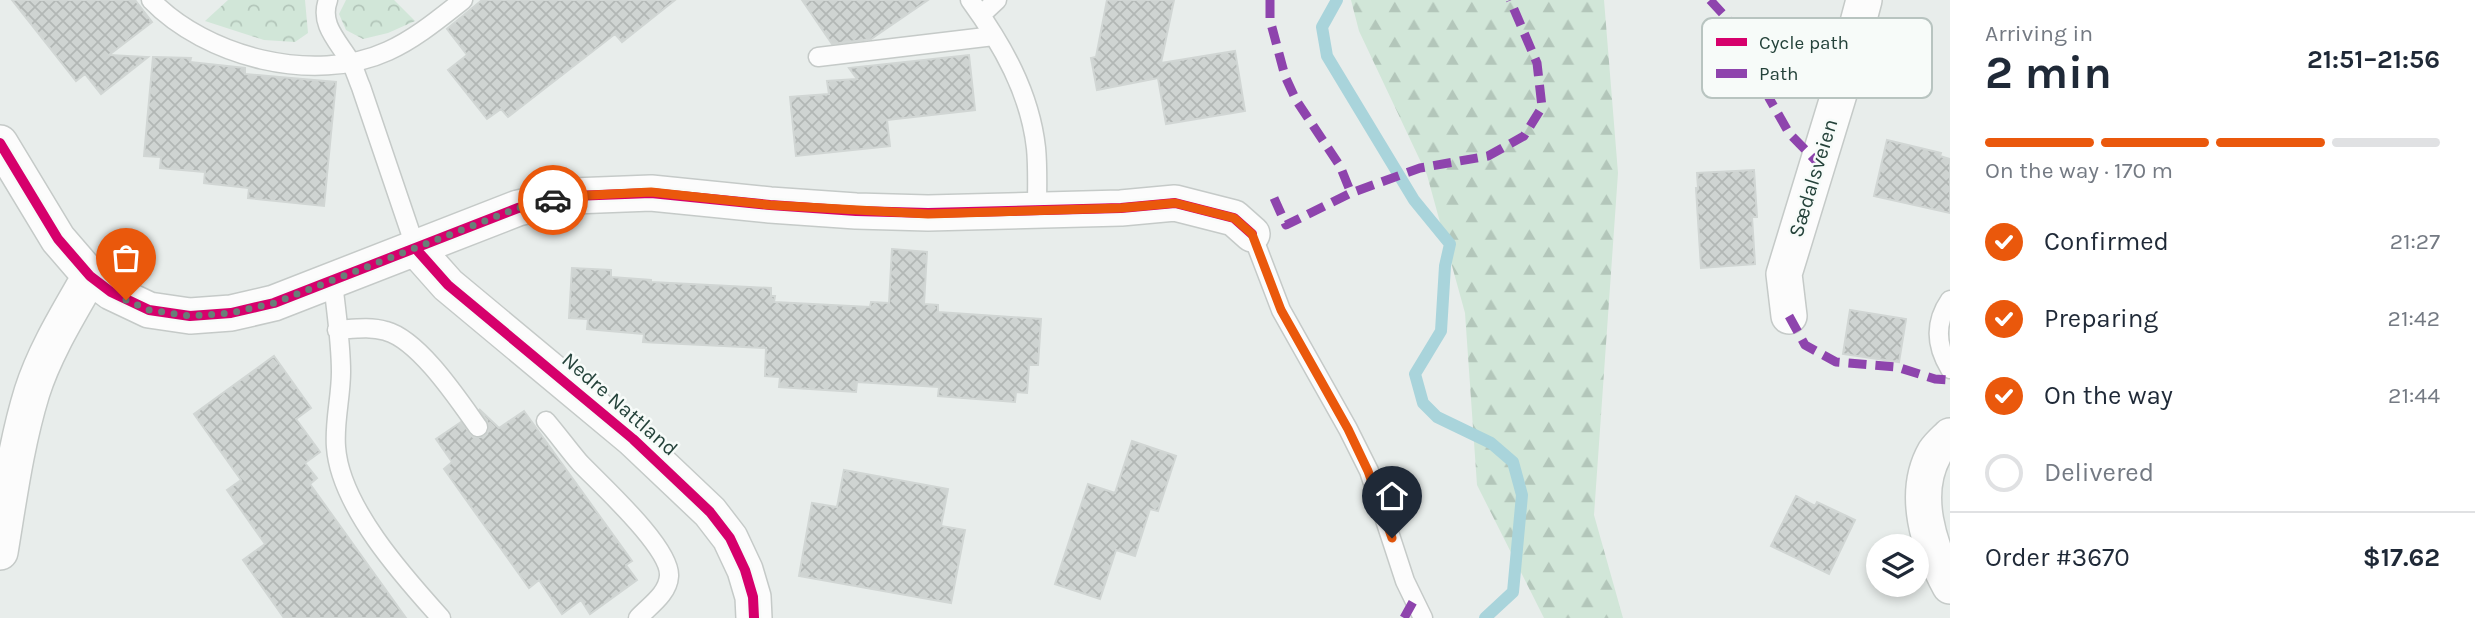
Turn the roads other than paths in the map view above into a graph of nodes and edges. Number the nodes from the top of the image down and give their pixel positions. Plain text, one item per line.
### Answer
1 (151, 0) edge
2 (328, 0) edge
3 (463, 0) edge
4 (970, 0) edge
5 (997, 0) edge
6 (1864, 0) edge
7 (981, 15) junction
8 (1859, 18) edge
9 (994, 36) junction
10 (818, 57) dead end
11 (351, 62) junction
12 (1837, 98) edge
13 (2, 150) edge
14 (1037, 209) junction
15 (1252, 234) joint
16 (416, 249) junction
17 (90, 276) junction
18 (333, 282) junction
19 (1950, 300) edge
20 (1789, 316) dead end
21 (337, 330) junction
22 (1950, 369) edge
23 (546, 421) dead end
24 (478, 427) dead end
25 (1950, 436) edge
26 (0, 552) edge
27 (1950, 586) edge
28 (441, 618) edge
29 (638, 618) edge
30 (754, 618) edge
31 (1423, 618) edge

1 - 11 lane
2 - 11 lane, Nedre Nattland
3 - 11 lane
4 - 7 lane
5 - 7 lane
6 - 8 street, Sædalsveien
7 - 9 lane
9 - 10 lane
9 - 14 lane
11 - 16 lane, Nedre Nattland
12 - 20 street, Sædalsveien
13 - 17 street
14 - 15 street
14 - 16 street
15 - 31 lane
16 - 18 street
16 - 30 street, Nedre Nattland
17 - 18 street
17 - 26 street
18 - 21 lane
19 - 22 lane
21 - 24 lane
21 - 28 lane
23 - 29 lane
25 - 27 street

